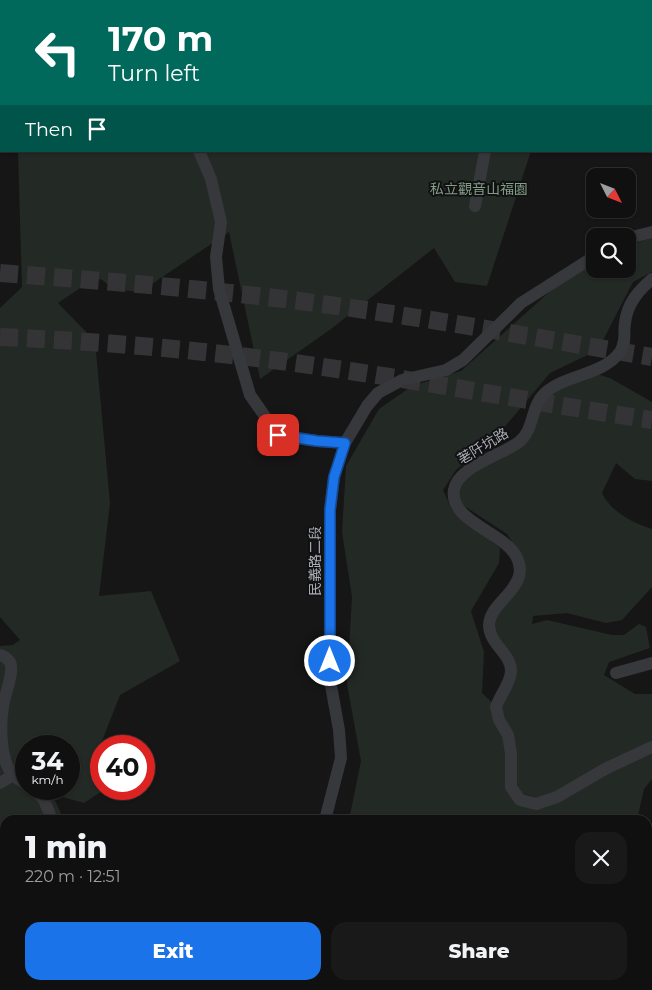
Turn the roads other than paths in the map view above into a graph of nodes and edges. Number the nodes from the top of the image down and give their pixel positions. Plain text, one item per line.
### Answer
1 (199, 152) edge
2 (485, 152) edge
3 (475, 206) dead end
4 (652, 232) edge
5 (636, 236) edge
6 (586, 262) edge
7 (652, 279) edge
8 (345, 443) junction
9 (0, 656) edge
10 (652, 663) edge
11 (616, 673) dead end
12 (652, 747) edge
13 (12, 775) junction
14 (15, 777) edge
15 (0, 783) edge
16 (44, 800) edge
17 (50, 815) edge
18 (326, 815) edge

1 - 8 street
2 - 3 street
4 - 5 street
6 - 8 street, 民義路二段
7 - 12 street, 荖阡坑路
8 - 18 street, 民義路二段
9 - 13 street
10 - 11 street
13 - 14 street
13 - 15 street
16 - 17 street

